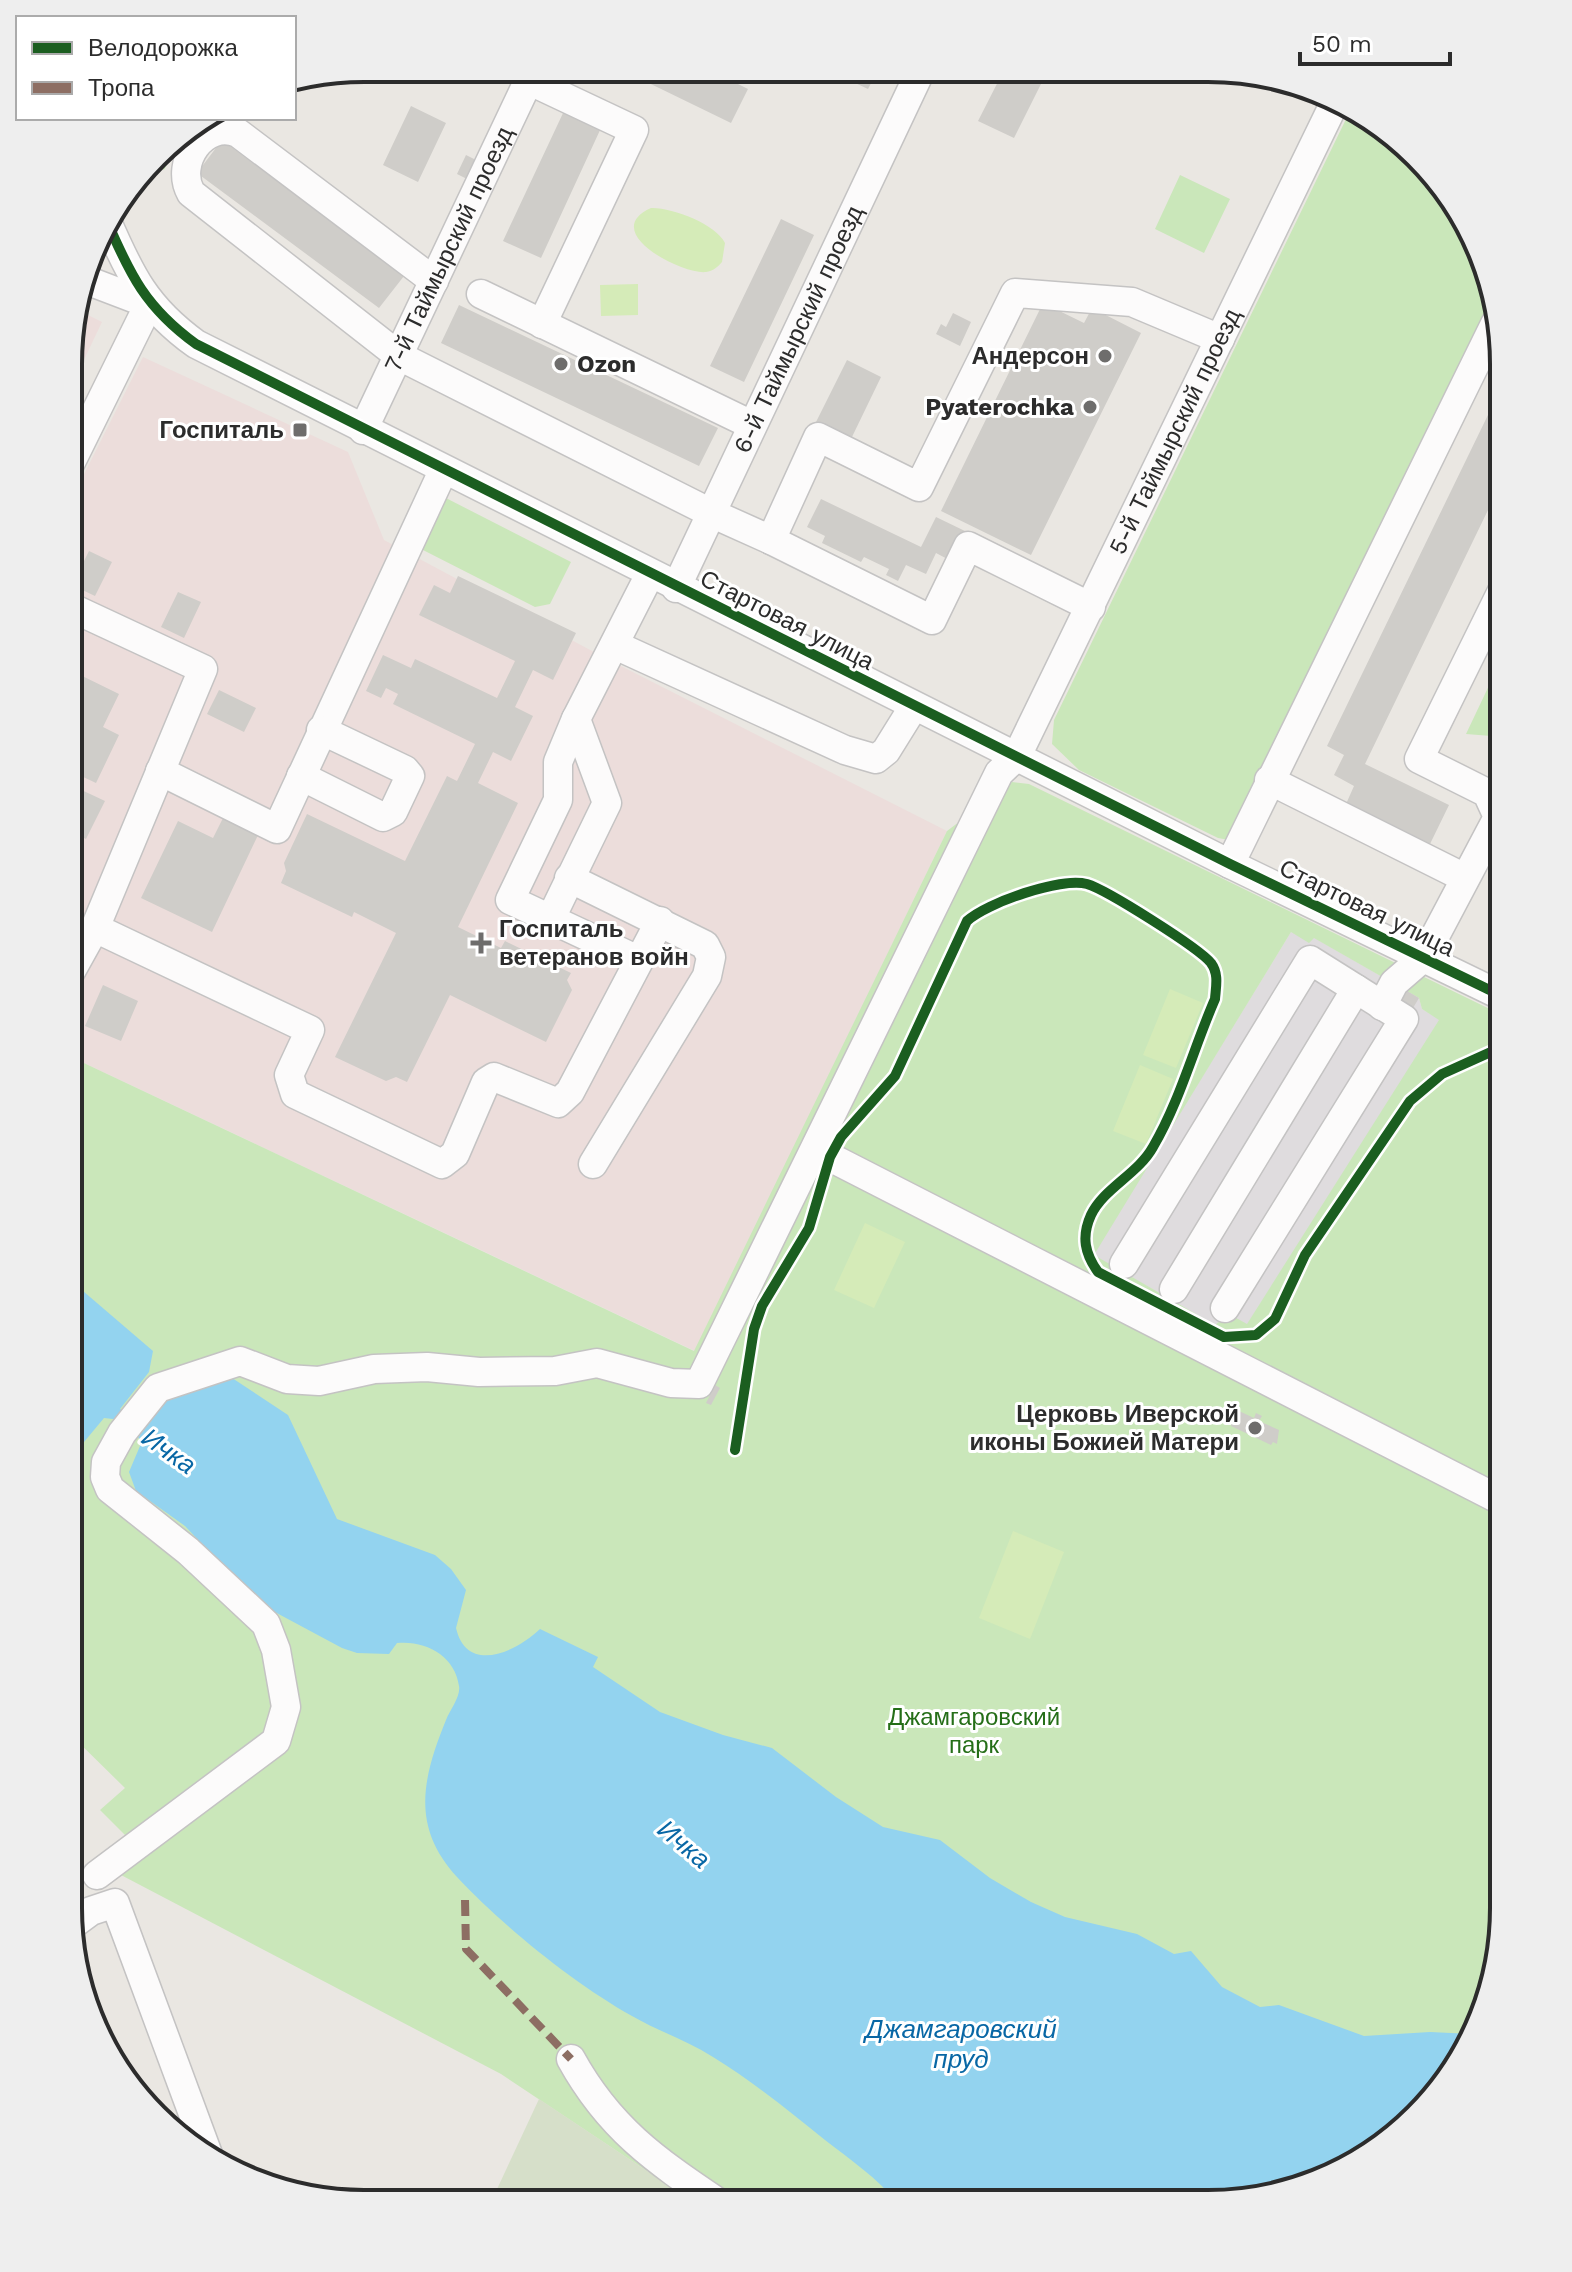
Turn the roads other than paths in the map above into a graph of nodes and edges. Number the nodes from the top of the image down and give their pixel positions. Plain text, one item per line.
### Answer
1 (915, 82) edge
2 (527, 83) edge
3 (547, 83) edge
4 (1331, 110) edge
5 (113, 235) edge
6 (434, 281) junction
7 (94, 283) edge
8 (481, 294) dead end
9 (149, 304) junction
10 (542, 324) junction
11 (1489, 337) edge
12 (1220, 339) junction
13 (399, 356) junction
14 (752, 425) junction
15 (363, 430) junction
16 (82, 440) edge
17 (443, 471) junction
18 (711, 513) junction
19 (771, 540) junction
20 (650, 574) junction
21 (676, 588) junction
22 (1091, 607) junction
23 (82, 613) edge
24 (1490, 616) edge
25 (615, 645) junction
26 (914, 706) junction
27 (576, 719) junction
28 (321, 730) junction
29 (1017, 756) junction
30 (160, 771) junction
31 (301, 776) junction
32 (1269, 780) junction
33 (1490, 799) edge
34 (1490, 832) edge
35 (1230, 864) junction
36 (569, 878) junction
37 (1465, 878) junction
38 (551, 918) junction
39 (660, 921) junction
40 (95, 928) junction
41 (82, 951) edge
42 (1424, 957) junction
43 (638, 960) junction
44 (1356, 989) junction
45 (1490, 990) edge
46 (1382, 1006) junction
47 (816, 1150) junction
48 (593, 1164) dead end
49 (1124, 1264) dead end
50 (1174, 1289) dead end
51 (1225, 1308) dead end
52 (1489, 1494) edge
53 (97, 1875) dead end
54 (82, 1917) edge
55 (571, 2059) dead end
56 (203, 2140) edge
57 (700, 2190) edge

1 - 14 street, 6-й Таймырский проезд
2 - 6 street, 7-й Таймырский проезд
3 - 10 street
4 - 12 street, 5-й Таймырский проезд
5 - 9 street, Стартовая улица
6 - 13 street, 7-й Таймырский проезд
6 - 13 street
7 - 9 street
8 - 10 street
9 - 15 street, Стартовая улица
9 - 16 street
10 - 14 street
11 - 32 street
12 - 19 street
12 - 22 street, 5-й Таймырский проезд
13 - 15 street, 7-й Таймырский проезд
13 - 18 street
14 - 18 street, 6-й Таймырский проезд
15 - 17 street, Стартовая улица
17 - 20 street, Стартовая улица
17 - 28 street
18 - 19 street
18 - 21 street, 6-й Таймырский проезд
19 - 22 street
20 - 21 street, Стартовая улица
20 - 25 street
21 - 26 street, Стартовая улица
22 - 29 street, 5-й Таймырский проезд
23 - 30 street
24 - 33 street
25 - 26 street
25 - 27 street
26 - 29 street, Стартовая улица
27 - 36 street
27 - 38 street
28 - 31 street
28 - 31 street
29 - 35 street, Стартовая улица
29 - 47 street, 5-й Таймырский проезд
30 - 31 street
30 - 40 street
32 - 35 street
32 - 37 street
34 - 37 street
35 - 42 street, Стартовая улица
36 - 38 street
36 - 39 street
37 - 42 street
38 - 43 street
39 - 43 street
39 - 48 street
40 - 41 street
40 - 43 street
42 - 45 street, Стартовая улица
42 - 46 street
44 - 46 street
44 - 49 street
44 - 50 street
46 - 51 street
47 - 52 street
47 - 53 street, 5-й Таймырский проезд
54 - 56 street
55 - 57 street

